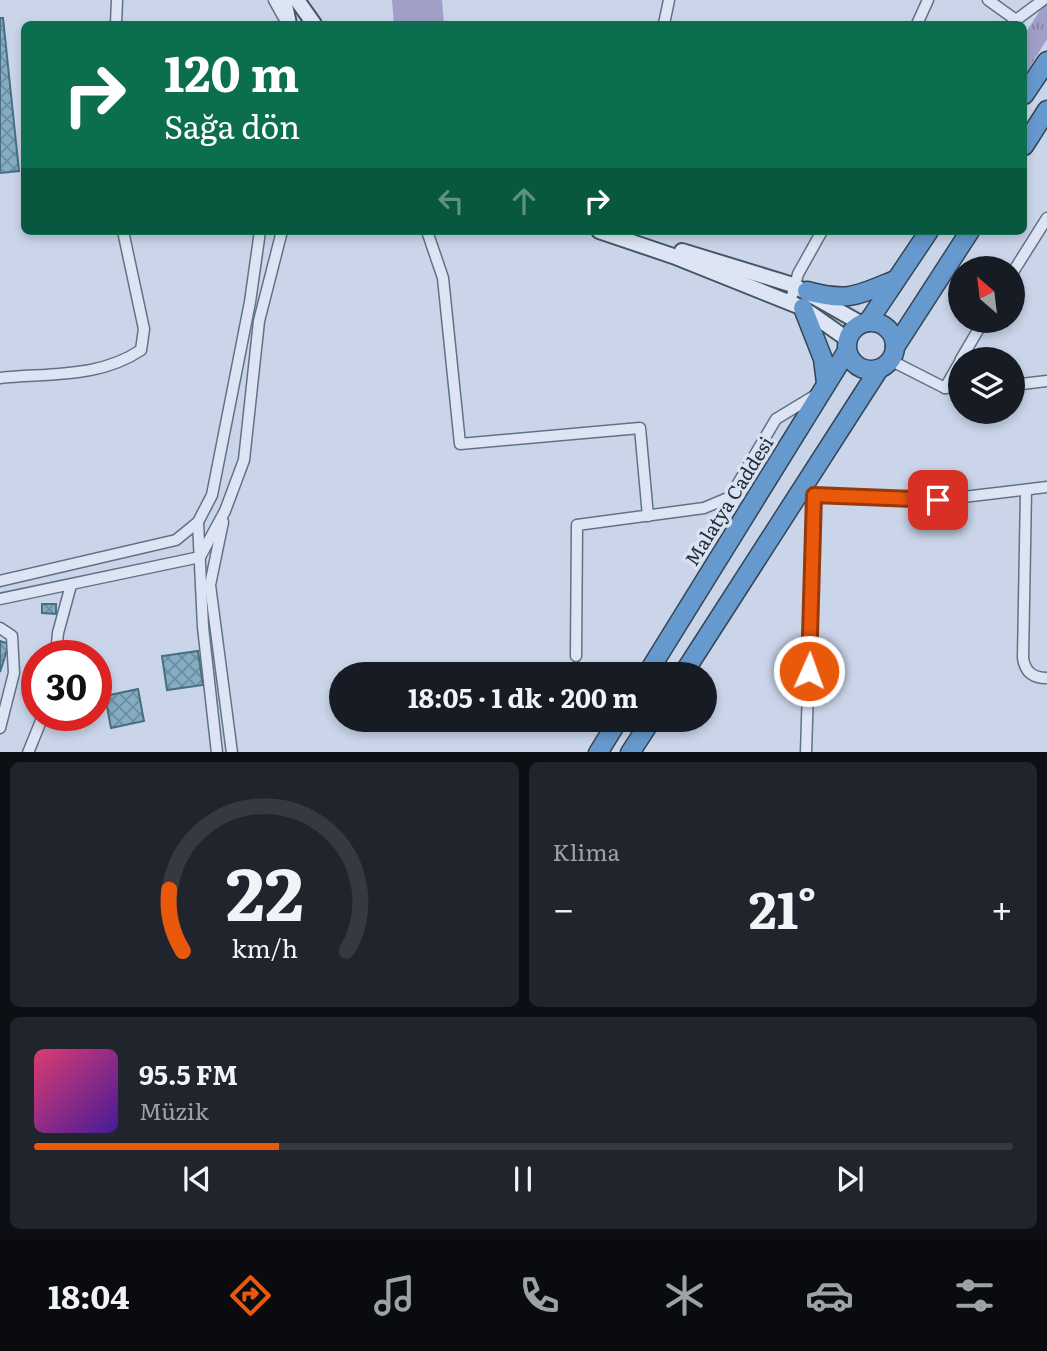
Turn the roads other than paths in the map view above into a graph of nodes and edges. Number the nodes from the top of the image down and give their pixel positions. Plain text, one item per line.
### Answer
1 (117, 0) edge
2 (274, 0) edge
3 (284, 0) edge
4 (297, 0) edge
5 (669, 0) edge
6 (928, 0) edge
7 (988, 0) edge
8 (1043, 0) edge
9 (116, 21) edge
10 (287, 21) edge
11 (288, 21) edge
12 (312, 21) edge
13 (665, 21) edge
14 (919, 21) edge
15 (1014, 21) edge
16 (1016, 21) edge
17 (1047, 61) edge
18 (1027, 91) edge
19 (1047, 110) edge
20 (1027, 141) edge
21 (1047, 218) edge
22 (124, 235) edge
23 (259, 235) edge
24 (281, 235) edge
25 (428, 235) edge
26 (611, 235) edge
27 (630, 235) edge
28 (821, 235) edge
29 (926, 235) edge
30 (967, 235) edge
31 (1023, 256) edge
32 (895, 280) junction
33 (798, 297) junction
34 (865, 323) junction
35 (847, 345) junction
36 (888, 359) junction
37 (0, 378) edge
38 (1047, 381) edge
39 (948, 382) edge
40 (1025, 384) edge
41 (945, 387) joint
42 (823, 388) junction
43 (1047, 487) edge
44 (1026, 490) junction
45 (807, 493) junction
46 (225, 511) junction
47 (648, 516) junction
48 (198, 522) junction
49 (200, 557) junction
50 (0, 581) edge
51 (71, 585) junction
52 (0, 599) edge
53 (0, 628) edge
54 (57, 640) edge
55 (576, 656) dead end
56 (654, 662) edge
57 (691, 662) edge
58 (1047, 678) edge
59 (0, 729) edge
60 (37, 731) edge
61 (611, 732) edge
62 (643, 732) edge
63 (28, 752) edge
64 (218, 752) edge
65 (232, 752) edge
66 (598, 752) edge
67 (630, 752) edge
68 (806, 752) edge

1 - 9 street
2 - 10 street
3 - 11 street
4 - 12 street
5 - 13 street
6 - 14 street
7 - 15 street
8 - 16 street
17 - 18 highway
19 - 20 highway
21 - 31 street
22 - 37 street
23 - 48 street
24 - 46 street
25 - 47 street
26 - 33 street
27 - 33 street
28 - 33 street
29 - 32 highway
30 - 36 highway
32 - 33 highway
32 - 34 highway
33 - 34 street
33 - 35 street
33 - 42 highway
34 - 35 highway
34 - 36 highway
35 - 36 highway
35 - 42 highway, Malatya Caddesi
36 - 41 street
36 - 45 highway
38 - 40 street
39 - 41 street
42 - 47 street
42 - 56 highway, Malatya Caddesi
43 - 44 street
44 - 45 street
44 - 58 street
45 - 57 highway
45 - 68 street
46 - 49 street
46 - 65 street
47 - 55 street
48 - 49 street
48 - 50 street
49 - 51 street
49 - 64 street
51 - 52 street
51 - 54 street
53 - 59 street
60 - 63 street
61 - 66 highway
62 - 67 highway

